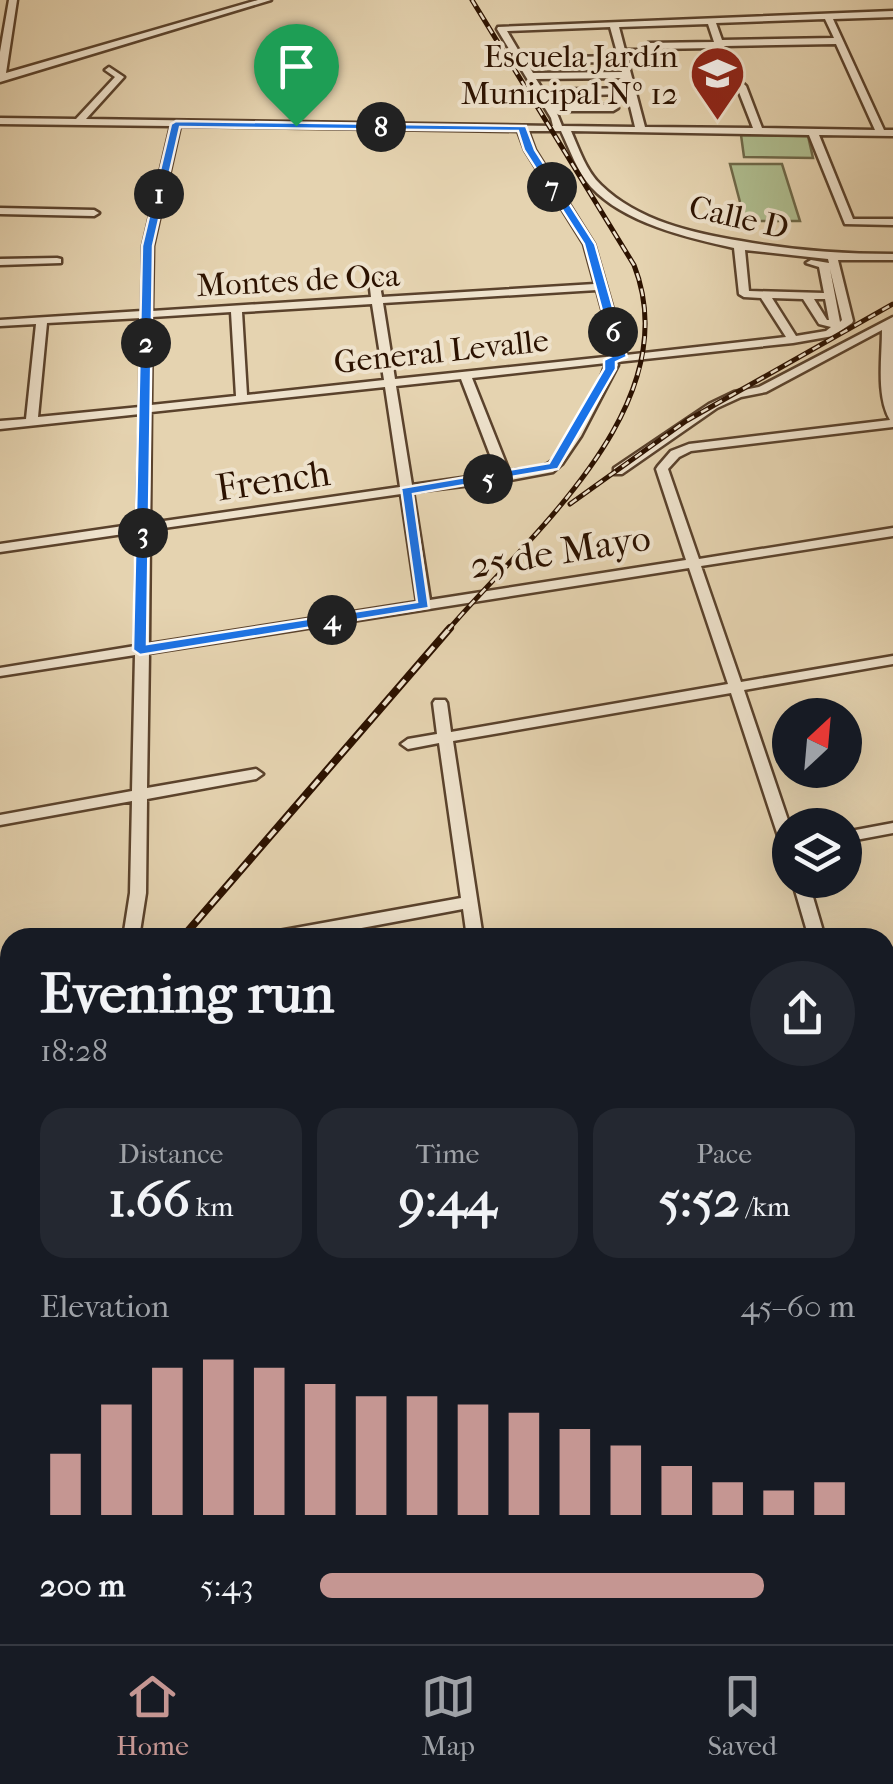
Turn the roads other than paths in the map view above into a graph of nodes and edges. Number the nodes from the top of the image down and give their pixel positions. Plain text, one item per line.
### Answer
1 (12, 0) edge
2 (267, 0) edge
3 (893, 14) edge
4 (828, 17) junction
5 (711, 21) junction
6 (614, 25) junction
7 (4, 27) edge
8 (840, 41) junction
9 (719, 44) junction
10 (623, 56) junction
11 (519, 60) junction
12 (109, 70) dead end
13 (628, 75) junction
14 (529, 76) junction
15 (0, 77) edge
16 (632, 90) junction
17 (540, 93) junction
18 (550, 108) junction
19 (613, 108) dead end
20 (0, 121) edge
21 (79, 122) junction
22 (176, 124) junction
23 (522, 128) junction
24 (562, 129) junction
25 (642, 130) junction
26 (759, 132) junction
27 (812, 132) junction
28 (881, 133) junction
29 (893, 133) edge
30 (0, 211) edge
31 (94, 213) dead end
32 (893, 222) edge
33 (740, 250) junction
34 (893, 257) edge
35 (834, 259) junction
36 (57, 261) dead end
37 (0, 262) edge
38 (799, 263) dead end
39 (374, 280) dead end
40 (599, 287) junction
41 (764, 294) junction
42 (807, 296) junction
43 (830, 296) junction
44 (377, 300) junction
45 (236, 309) junction
46 (146, 314) junction
47 (42, 320) junction
48 (0, 323) edge
49 (841, 325) junction
50 (889, 325) edge
51 (793, 340) junction
52 (615, 359) junction
53 (466, 376) junction
54 (389, 384) junction
55 (242, 399) junction
56 (146, 410) junction
57 (893, 420) edge
58 (32, 421) junction
59 (0, 425) edge
60 (670, 433) junction
61 (679, 452) junction
62 (618, 471) dead end
63 (505, 477) junction
64 (406, 491) junction
65 (143, 528) junction
66 (893, 532) edge
67 (0, 548) edge
68 (693, 564) junction
69 (424, 605) junction
70 (140, 650) junction
71 (893, 660) edge
72 (0, 672) edge
73 (734, 688) junction
74 (440, 703) dead end
75 (446, 739) junction
76 (408, 744) dead end
77 (256, 774) dead end
78 (138, 794) junction
79 (776, 808) edge
80 (0, 820) edge
81 (893, 828) edge
82 (862, 834) edge
83 (806, 898) edge
84 (469, 902) junction
85 (133, 928) edge
86 (327, 928) edge
87 (473, 928) edge
88 (815, 928) edge

1 - 7 street
2 - 15 street
3 - 4 street
4 - 5 street
4 - 8 street
5 - 6 street
5 - 9 street
6 - 10 street
6 - 11 street
7 - 15 street
8 - 9 street
8 - 28 street
9 - 10 street
9 - 26 street
10 - 11 street
10 - 13 street
11 - 14 street
12 - 21 street
13 - 14 street
13 - 16 street
14 - 17 street
16 - 17 street
16 - 25 street
17 - 18 street
18 - 19 street
18 - 24 street
20 - 21 street
21 - 22 street
22 - 23 street
22 - 46 street
23 - 24 street
23 - 40 street
24 - 25 street
24 - 33 street, Calle D
25 - 26 street
26 - 27 street
27 - 28 street
27 - 32 street
28 - 29 street
30 - 31 street
33 - 35 street, Calle D
33 - 41 street
34 - 35 street, Calle D
35 - 49 street
36 - 37 street
38 - 43 street
39 - 44 street
40 - 44 street, Montes de Oca
40 - 52 street
41 - 42 street
41 - 51 street
42 - 43 street
42 - 49 street
43 - 49 street
44 - 45 street, Montes de Oca
44 - 54 street
45 - 46 street, Montes de Oca
45 - 55 street
46 - 47 street, Montes de Oca
46 - 56 street
47 - 48 street, Montes de Oca
47 - 58 street
49 - 50 street, General Levalle
49 - 51 street, General Levalle
50 - 57 street
50 - 60 street
51 - 52 street, General Levalle
52 - 53 street, General Levalle
52 - 63 street, French
53 - 54 street, General Levalle
53 - 63 street
54 - 55 street, General Levalle
54 - 64 street
55 - 56 street, General Levalle
56 - 58 street, General Levalle
56 - 65 street
57 - 61 street
58 - 59 street, General Levalle
60 - 61 street
60 - 62 street
61 - 68 street
63 - 64 street, French
64 - 65 street, French
64 - 69 street
65 - 67 street, French
65 - 70 street
66 - 68 street, 25 de Mayo
68 - 69 street, 25 de Mayo
68 - 73 street
69 - 70 street, 25 de Mayo
70 - 72 street, 25 de Mayo
70 - 78 street
71 - 73 street
73 - 75 street
73 - 79 street
74 - 75 street
75 - 76 street
75 - 84 street
77 - 78 street
78 - 80 street
78 - 85 street
81 - 82 street
83 - 88 street
84 - 86 street
84 - 87 street

